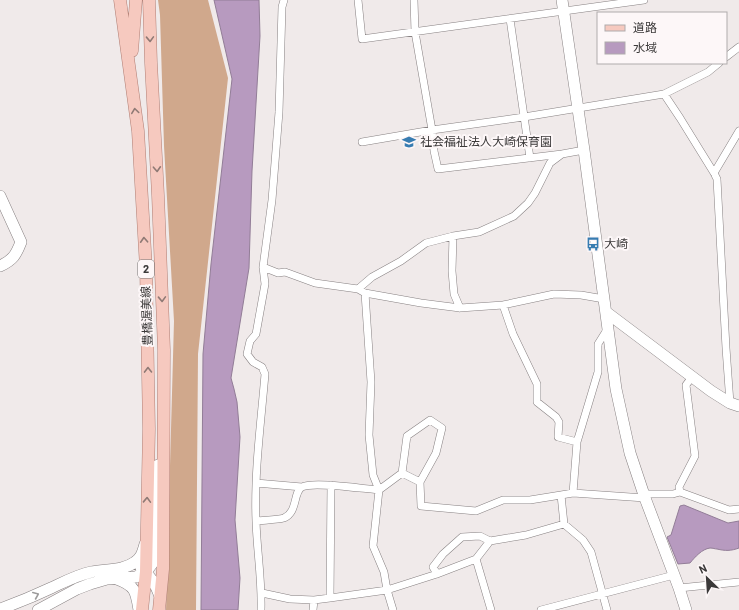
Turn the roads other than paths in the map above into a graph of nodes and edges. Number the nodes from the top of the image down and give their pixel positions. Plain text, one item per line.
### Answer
1 (120, 0) edge
2 (136, 0) edge
3 (149, 0) edge
4 (284, 0) edge
5 (358, 0) edge
6 (414, 0) edge
7 (562, 0) edge
8 (644, 0) edge
9 (624, 1) edge
10 (564, 12) junction
11 (510, 19) junction
12 (415, 32) junction
13 (739, 47) edge
14 (727, 56) edge
15 (718, 64) edge
16 (130, 74) junction
17 (664, 94) junction
18 (577, 108) junction
19 (524, 117) junction
20 (432, 130) junction
21 (739, 132) edge
22 (362, 142) dead end
23 (584, 150) junction
24 (562, 154) junction
25 (530, 158) junction
26 (714, 173) junction
27 (0, 196) edge
28 (453, 236) junction
29 (0, 266) edge
30 (263, 267) junction
31 (362, 291) junction
32 (604, 299) junction
33 (503, 305) junction
34 (460, 308) junction
35 (606, 312) junction
36 (608, 328) junction
37 (164, 339) junction
38 (692, 377) junction
39 (735, 404) edge
40 (577, 442) junction
41 (402, 473) junction
42 (420, 482) junction
43 (256, 483) junction
44 (331, 485) junction
45 (302, 487) junction
46 (379, 490) junction
47 (680, 492) junction
48 (573, 493) junction
49 (561, 495) junction
50 (645, 496) junction
51 (739, 509) edge
52 (256, 521) junction
53 (564, 524) junction
54 (146, 539) junction
55 (490, 541) junction
56 (476, 559) junction
57 (135, 562) junction
58 (146, 572) junction
59 (437, 574) junction
60 (674, 575) junction
61 (116, 578) junction
62 (739, 582) edge
63 (679, 588) junction
64 (388, 590) junction
65 (262, 593) junction
66 (603, 594) junction
67 (160, 596) junction
68 (330, 598) junction
69 (314, 600) junction
70 (0, 609) edge
71 (38, 610) edge
72 (139, 610) edge
73 (142, 610) edge
74 (159, 610) edge
75 (261, 610) edge
76 (313, 610) edge
77 (393, 610) edge
78 (491, 610) edge
79 (541, 610) edge
80 (607, 610) edge
81 (686, 610) edge

1 - 16 main road, 豊橋渥美線 / 2
2 - 16 main road
3 -> 37 main road, 豊橋渥美線 / 2
4 - 30 street
5 - 12 street
6 - 12 street
7 - 10 street
8 - 9 street
9 - 10 street
10 - 11 street
10 - 18 street
11 - 12 street
11 - 19 street
12 - 20 street
13 - 14 street
15 - 17 street
54 -> 16 main road, 豊橋渥美線 / 2
17 - 18 street
17 - 26 street
18 - 19 street
18 - 23 street
19 - 20 street
19 - 25 street
20 - 22 street
20 - 25 street
21 - 26 street
23 - 24 street
23 - 32 street
24 - 25 street
24 - 28 street
26 - 39 street
27 - 29 street
28 - 31 street
28 - 34 street
30 - 31 street
30 - 43 street
31 - 34 street
31 - 46 street
32 - 33 street
32 - 35 street
33 - 34 street
33 - 40 street
35 - 36 street
35 - 38 street
36 - 40 street
36 - 50 street
37 - 58 street
37 - 67 main road, 豊橋渥美線 / 2
38 - 39 street
38 - 47 street
40 - 48 street
41 - 42 street
41 - 42 street
41 - 46 street
42 - 49 street
43 - 45 street
43 - 52 street
44 - 45 street
44 - 46 street
44 - 68 street
45 - 52 street
46 - 64 street
47 - 50 street
47 - 51 street
48 - 49 street
48 - 50 street
49 - 53 street
50 - 60 street
52 - 65 street
53 - 55 street
53 - 66 street
54 - 57 street
54 - 58 main road, 豊橋渥美線 / 2
55 - 56 street
55 - 59 street
56 - 59 street
56 - 78 street
57 - 58 street
70 -> 57 street
58 - 61 street
58 - 67 street
58 - 73 main road, 豊橋渥美線 / 2
59 - 64 street
60 - 63 street
60 - 66 street
61 - 71 street
61 - 72 street
62 - 63 street
63 - 81 street
64 - 68 street
64 - 77 street
65 - 69 street
65 - 75 street
66 - 79 street
66 - 80 street
67 - 74 main road, 豊橋渥美線 / 2
68 - 69 street
69 - 76 street

